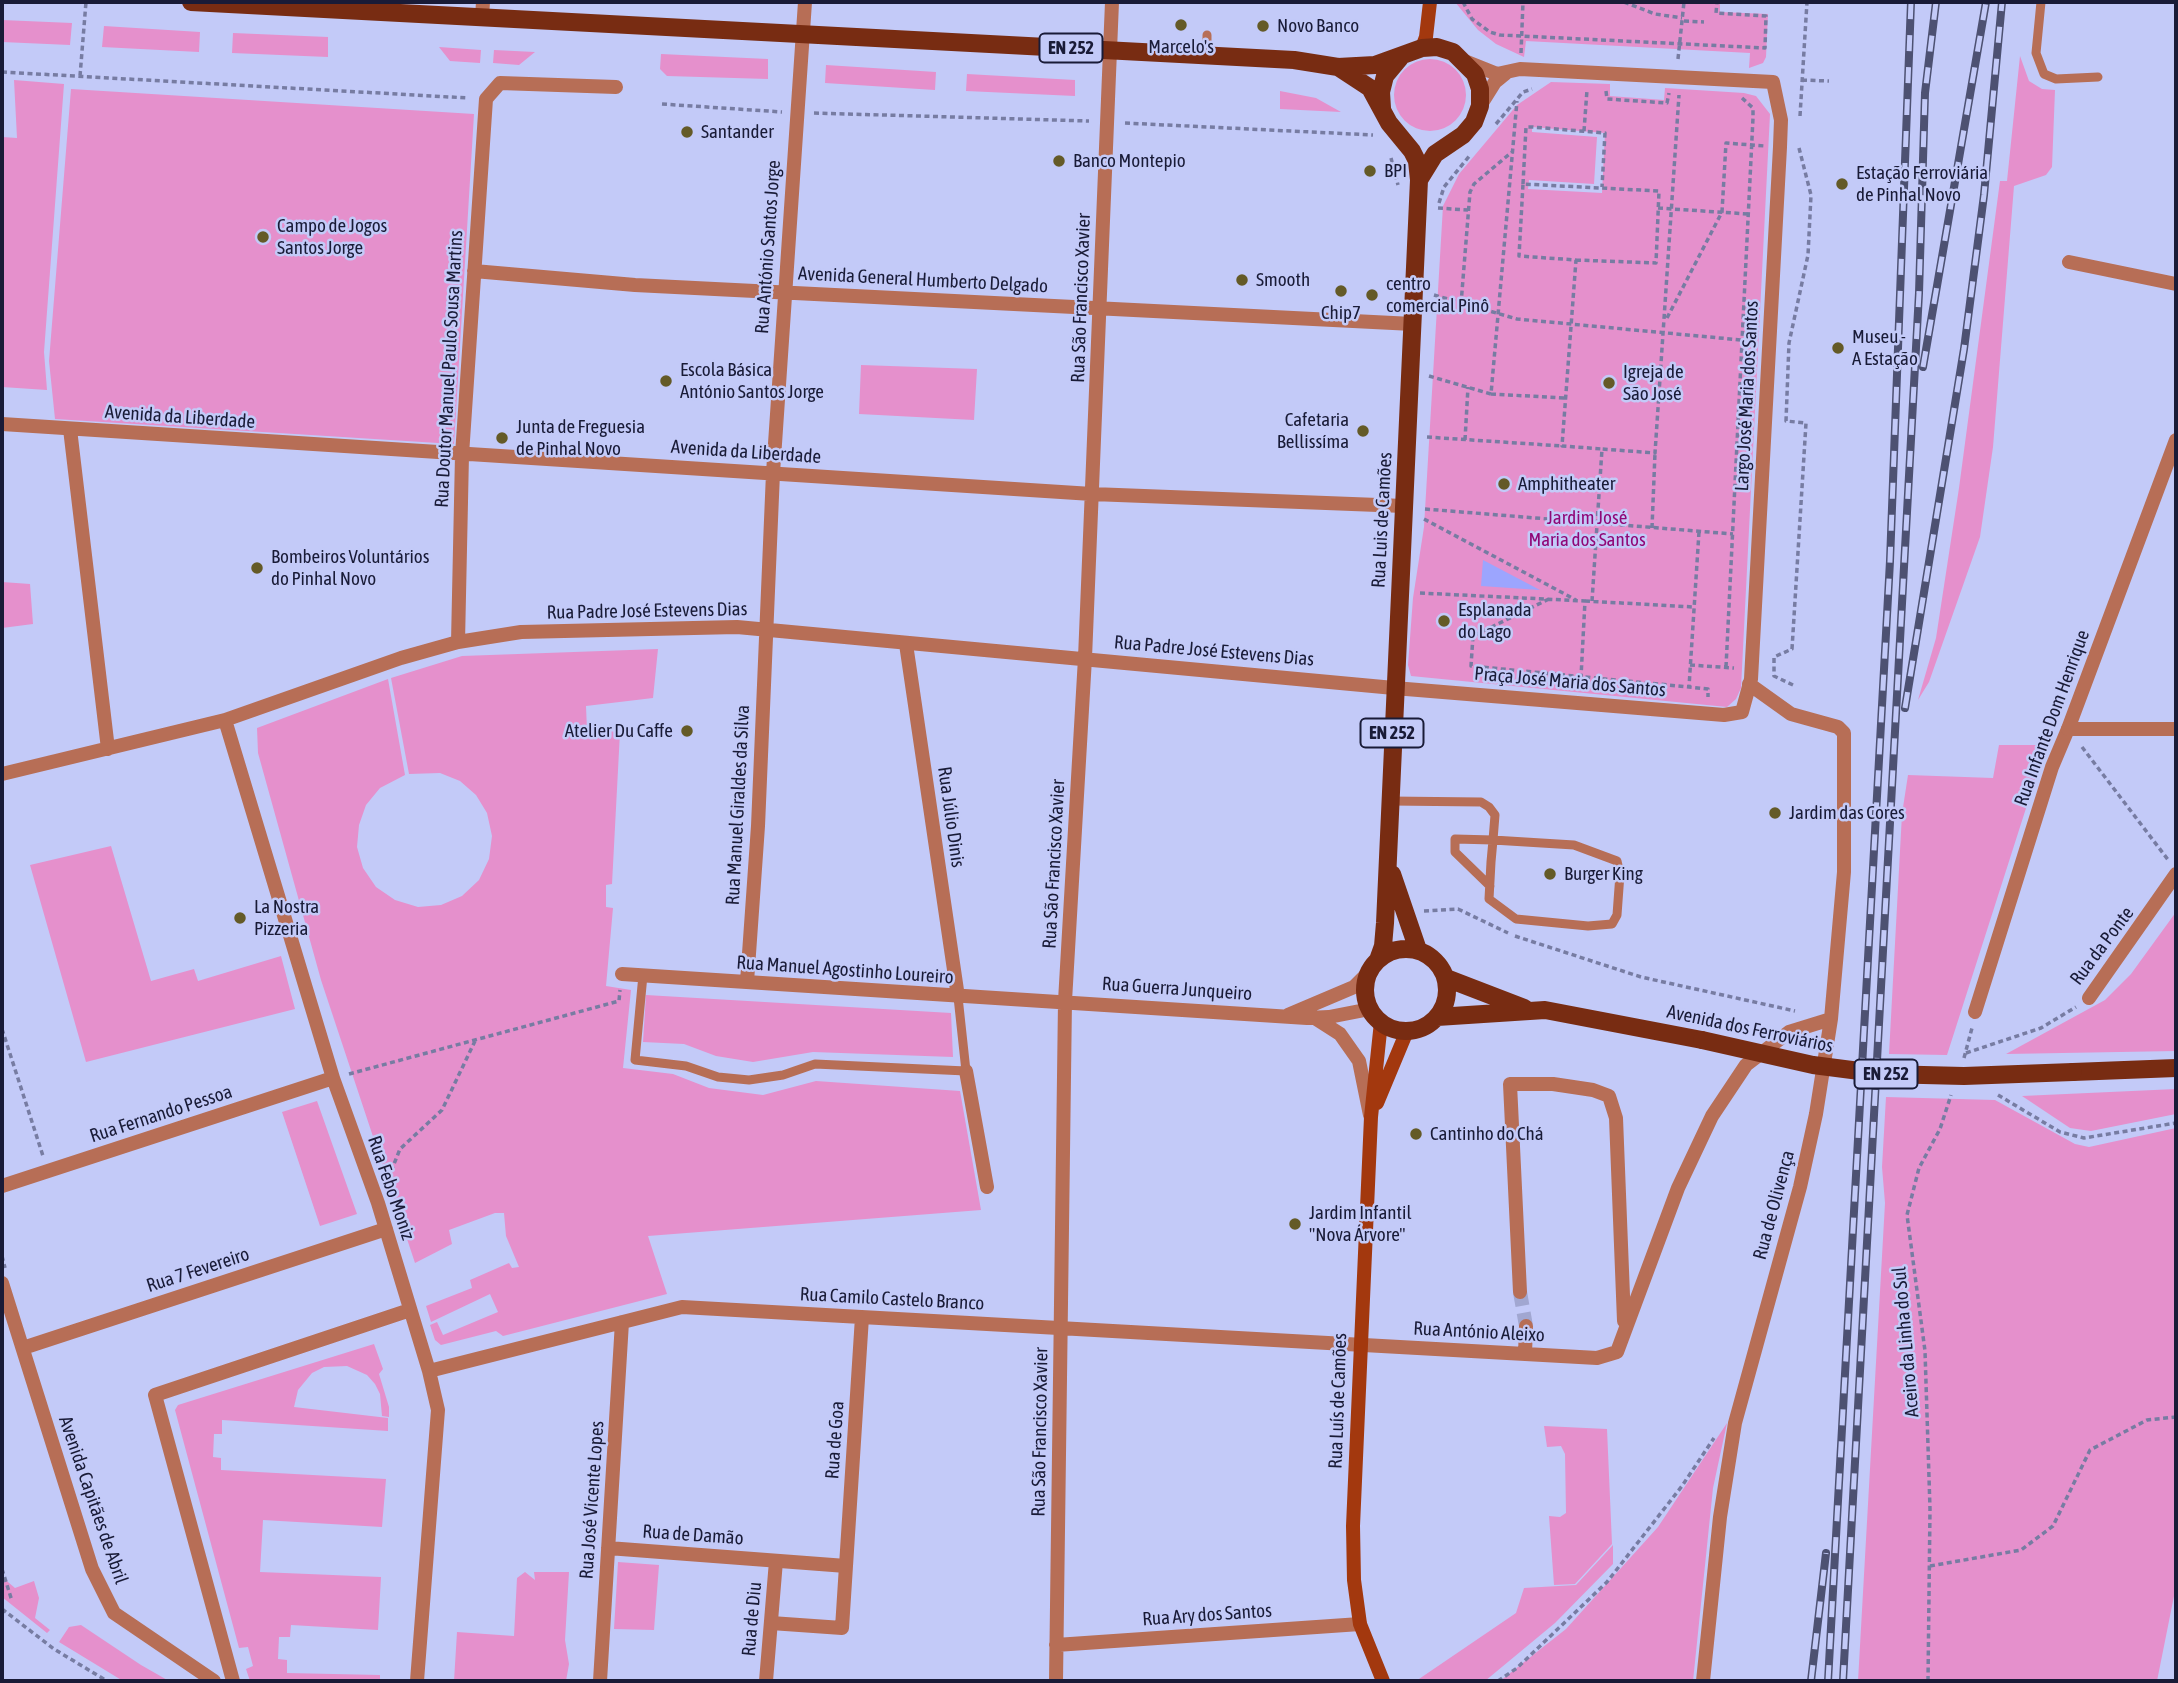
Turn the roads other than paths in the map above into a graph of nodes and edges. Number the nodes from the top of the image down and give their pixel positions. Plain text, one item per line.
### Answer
1 (191, 2) edge
2 (805, 2) edge
3 (1112, 2) edge
4 (1430, 2) edge
5 (2042, 2) edge
6 (483, 9) edge
7 (1429, 24) junction
8 (803, 33) junction
9 (1208, 35) dead end
10 (1109, 50) junction
11 (1414, 50) junction
12 (1207, 55) junction
13 (1459, 56) junction
14 (1338, 67) junction
15 (1506, 73) junction
16 (2098, 78) dead end
17 (616, 87) dead end
18 (1480, 106) junction
19 (1382, 108) junction
20 (1400, 136) junction
21 (1448, 143) junction
22 (1419, 180) junction
23 (2069, 262) dead end
24 (474, 271) junction
25 (2176, 284) edge
26 (784, 293) junction
27 (1101, 307) junction
28 (1413, 324) junction
29 (2, 424) edge
30 (70, 429) junction
31 (2176, 440) edge
32 (462, 455) junction
33 (773, 473) junction
34 (1092, 494) junction
35 (1404, 506) junction
36 (766, 631) junction
37 (458, 642) junction
38 (906, 644) junction
39 (1085, 658) junction
40 (1749, 684) junction
41 (1394, 688) junction
42 (1742, 712) joint
43 (225, 720) junction
44 (2068, 729) junction
45 (2176, 729) edge
46 (107, 748) junction
47 (2, 774) edge
48 (1389, 801) junction
49 (1493, 840) junction
50 (1388, 863) junction
51 (2176, 873) edge
52 (1490, 886) junction
53 (1418, 950) junction
54 (1374, 965) junction
55 (622, 974) road end
56 (643, 975) junction
57 (1446, 978) junction
58 (747, 982) junction
59 (958, 997) junction
60 (2090, 998) road end
61 (1065, 1001) junction
62 (1527, 1009) junction
63 (1975, 1012) road end
64 (1287, 1015) junction
65 (1375, 1016) junction
66 (1437, 1017) junction
67 (1315, 1018) junction
68 (1831, 1019) junction
69 (1407, 1031) junction
70 (2176, 1068) edge
71 (966, 1071) junction
72 (333, 1078) junction
73 (1371, 1117) junction
74 (2, 1186) edge
75 (987, 1188) dead end
76 (386, 1230) junction
77 (2, 1283) edge
78 (1520, 1292) tunnel mouth
79 (411, 1310) junction
80 (862, 1317) junction
81 (622, 1322) junction
82 (1526, 1326) tunnel mouth
83 (1060, 1328) junction
84 (1624, 1330) junction
85 (1359, 1344) junction
86 (23, 1348) junction
87 (1525, 1354) junction
88 (429, 1371) junction
89 (608, 1548) junction
90 (776, 1560) junction
91 (846, 1566) junction
92 (771, 1623) junction
93 (1360, 1624) junction
94 (1056, 1645) junction
95 (214, 1681) edge
96 (233, 1681) edge
97 (417, 1681) edge
98 (600, 1681) edge
99 (766, 1681) edge
100 (1056, 1681) edge
101 (1383, 1681) edge
102 (1703, 1681) edge

1 - 6 main road, EN 252
2 - 8 street, Rua António Santos Jorge
3 - 10 street, Rua São Francisco Xavier
4 - 7 main road
5 - 16 lane
6 - 8 main road, EN 252
7 - 11 main road
7 - 13 main road
8 - 10 main road, Rua Luis de Camões / EN 252
8 - 26 street, Rua António Santos Jorge
9 - 12 lane
10 - 12 main road, Rua Luis de Camões / EN 252
10 - 27 street, Rua São Francisco Xavier
11 - 13 main road, Rua Luis de Camões / EN 252
11 - 14 main road, Rua Luis de Camões / EN 252
11 - 19 main road
12 - 14 main road, Rua Luis de Camões / EN 252
13 - 15 street
13 - 18 main road
14 - 19 main road, Rua Luis de Camões / EN 252
15 - 18 street
15 - 40 street, Largo José Maria dos Santos
17 - 24 street, Rua Doutor Manuel Paulo Sousa Martins
18 - 21 main road
19 - 20 main road, Rua Luis de Camões / EN 252
20 - 21 main road
20 - 22 main road, Rua Luis de Camões / EN 252
21 - 22 main road
22 - 28 main road, Rua Luis de Camões / EN 252
23 - 25 street
24 - 26 street, Avenida General Humberto Delgado
24 - 32 street, Rua Doutor Manuel Paulo Sousa Martins
26 - 27 street, Avenida General Humberto Delgado
26 - 33 street, Rua António Santos Jorge
27 - 28 street, Avenida General Humberto Delgado
27 - 34 street, Rua São Francisco Xavier
28 - 35 main road, Rua Luis de Camões / EN 252
29 - 30 street, Avenida da Liberdade
30 - 32 street, Avenida da Liberdade
30 - 46 street
31 - 44 street, Rua Infante Dom Henrique
32 - 33 street, Avenida da Liberdade
32 - 37 street, Rua Doutor Manuel Paulo Sousa Martins
33 - 34 street, Avenida da Liberdade
33 - 36 street, Rua António Santos Jorge
34 - 35 street, Avenida da Liberdade
34 - 39 street, Rua São Francisco Xavier
35 - 41 main road, Rua Luis de Camões / EN 252
36 - 37 street, Rua Padre José Estevens Dias
36 - 38 street, Rua Padre José Estevens Dias
36 - 58 street, Rua Manuel Giraldes da Silva
37 - 43 street, Rua Padre José Estevens Dias
38 - 39 street, Rua Padre José Estevens Dias
38 - 59 street, Rua Júlio Dinis
39 - 41 street, Rua Padre José Estevens Dias
39 - 61 street, Rua São Francisco Xavier
40 - 42 street, Largo José Maria dos Santos
40 - 68 street, Rua de Olivença
41 - 42 street, Praça José Maria dos Santos
41 - 48 main road, Rua Luis de Camões / EN 252
43 - 46 street, Rua Padre José Estevens Dias
43 - 72 street, Rua Febo Moniz
44 - 45 street
44 - 63 street, Rua Infante Dom Henrique
46 - 47 street, Rua Padre José Estevens Dias
48 - 49 lane
48 - 50 main road, Rua Luis de Camões / EN 252
49 - 52 lane
49 - 52 lane
49 - 52 lane
50 - 53 main road, EN 252
50 - 54 main road, EN 252
51 - 60 street, Rua da Ponte
53 - 54 main road
53 - 57 main road, EN 252
54 - 64 street
54 - 65 main road, EN 252
55 - 56 street, Rua Manuel Agostinho Loureiro
56 - 58 street, Rua Manuel Agostinho Loureiro
56 - 71 lane
57 - 62 main road, Avenida dos Ferroviários / EN 252
57 - 66 main road
58 - 59 street, Rua Manuel Agostinho Loureiro
59 - 61 street, Rua Manuel Agostinho Loureiro
59 - 71 lane
61 - 64 street, Rua Guerra Junqueiro
61 - 83 street, Rua São Francisco Xavier
62 - 66 main road, Avenida dos Ferroviários / EN 252
62 - 70 main road, Avenida dos Ferroviários / EN 252, bridge
64 - 67 street, Rua Guerra Junqueiro
65 - 67 street
65 - 69 main road
65 - 73 main road, Rua Luís de Camões
66 - 69 main road, EN 252
67 - 73 street
68 - 84 street
68 - 102 street, Rua de Olivença
69 - 73 main road
71 - 75 street
72 - 74 street, Rua Fernando Pessoa
72 - 76 street, Rua Febo Moniz
73 - 85 main road, Rua Luís de Camões
76 - 79 street, Rua Febo Moniz
76 - 86 street, Rua 7 Fevereiro
77 - 86 street, Avenida Capitães de Abril
78 - 84 street
79 - 88 street, Rua Febo Moniz
79 - 96 street
80 - 81 street, Rua Camilo Castelo Branco
80 - 83 street, Rua Camilo Castelo Branco
80 - 91 street, Rua de Goa
81 - 88 street, Rua Camilo Castelo Branco
81 - 89 street, Rua José Vicente Lopes
82 - 87 street
83 - 85 street, Rua Camilo Castelo Branco
83 - 94 street, Rua São Francisco Xavier
84 - 87 street, Rua António Aleixo
85 - 87 street, Rua António Aleixo
85 - 93 main road, Rua Luís de Camões
86 - 95 street, Avenida Capitães de Abril
88 - 97 street, Rua Febo Moniz
89 - 90 street, Rua de Damão
89 - 98 street, Rua José Vicente Lopes
90 - 91 street, Rua de Damão
90 - 92 street, Rua de Diu
91 - 92 street, Rua de Goa
92 - 99 street, Rua de Diu
93 - 94 street, Rua Ary dos Santos
93 - 101 main road, Rua Luís de Camões
94 - 100 street, Rua São Francisco Xavier

